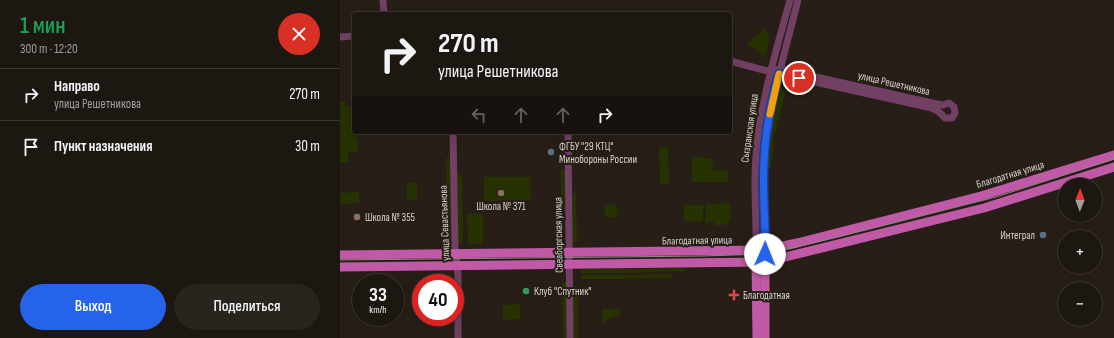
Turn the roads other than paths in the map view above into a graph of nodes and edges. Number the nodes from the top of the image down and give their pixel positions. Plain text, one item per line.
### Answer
1 (383, 0) edge
2 (790, 0) edge
3 (798, 0) edge
4 (384, 12) edge
5 (352, 36) edge
6 (340, 37) edge
7 (732, 61) edge
8 (771, 71) junction
9 (779, 71) junction
10 (762, 113) junction
11 (770, 115) junction
12 (453, 134) edge
13 (568, 134) edge
14 (1114, 155) edge
15 (1114, 167) edge
16 (761, 250) junction
17 (569, 253) junction
18 (455, 254) junction
19 (340, 255) edge
20 (360, 255) junction
21 (760, 262) junction
22 (570, 265) junction
23 (360, 266) junction
24 (457, 266) junction
25 (340, 267) edge
26 (458, 338) edge
27 (570, 338) edge
28 (757, 338) edge
29 (765, 338) edge

1 - 4 street
2 - 8 street, Сызранская улица
3 - 9 street, Сызранская улица
5 - 6 street
7 - 8 street, улица Решетникова
8 - 9 street, улица Решетникова
8 - 10 street, Сызранская улица
9 - 9 street, улица Решетникова
9 - 11 street, Сызранская улица
10 - 11 street
10 - 16 street, Сызранская улица
11 - 16 street, Сызранская улица
12 - 18 street, улица Севастьянова
13 - 17 street, Свеаборгская улица
14 - 16 main road, Благодатная улица
15 - 21 main road
16 - 17 main road, Благодатная улица
16 - 21 main road, Сызранская улица
17 - 18 main road, Благодатная улица
17 - 22 street, Свеаборгская улица
18 - 20 main road, Благодатная улица
18 - 24 street, улица Севастьянова
19 - 20 main road, Благодатная улица
20 - 23 main road
21 - 22 main road
21 - 28 main road
21 - 29 main road
22 - 24 main road
22 - 27 street, Свеаборгская улица
23 - 24 main road
23 - 25 main road
24 - 26 street, улица Севастьянова

